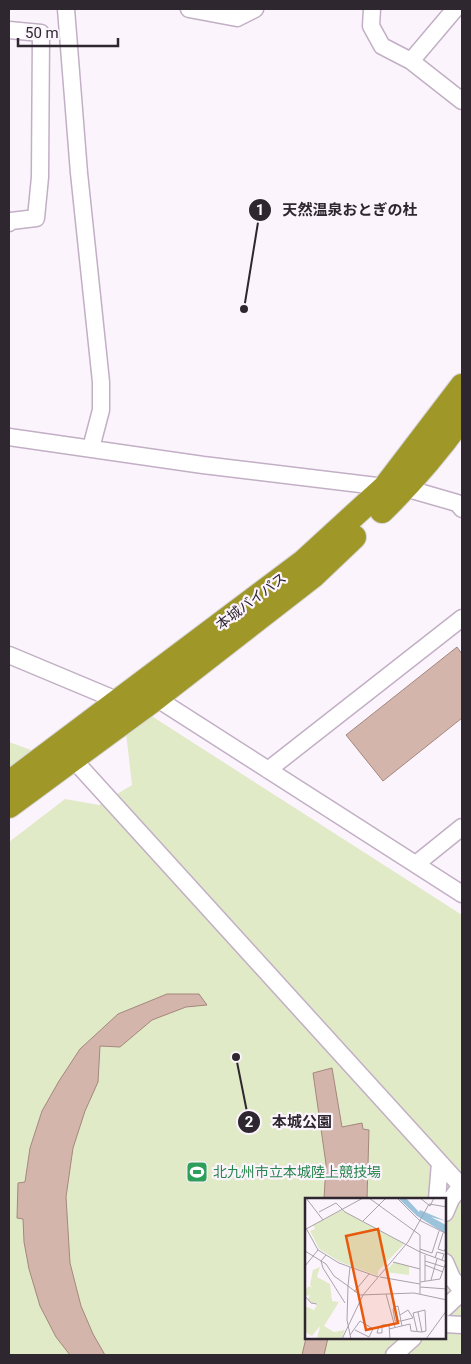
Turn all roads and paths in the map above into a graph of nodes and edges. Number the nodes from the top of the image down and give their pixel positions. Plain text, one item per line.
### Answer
1 (66, 9) edge
2 (190, 9) edge
3 (255, 9) edge
4 (372, 9) edge
5 (455, 9) edge
6 (237, 13) edge
7 (9, 30) edge
8 (411, 61) junction
9 (462, 101) edge
10 (9, 223) edge
11 (462, 386) edge
12 (462, 418) edge
13 (9, 437) edge
14 (91, 448) junction
15 (395, 488) junction
16 (462, 509) edge
17 (462, 618) edge
18 (9, 655) edge
19 (156, 698) junction
20 (120, 701) junction
21 (72, 759) junction
22 (268, 770) junction
23 (9, 783) edge
24 (9, 806) edge
25 (462, 828) edge
26 (416, 864) junction
27 (462, 894) edge
28 (440, 1162) junction
29 (462, 1187) edge
30 (437, 1198) edge
31 (446, 1211) edge
32 (446, 1264) edge
33 (462, 1292) edge
34 (446, 1307) edge
35 (446, 1324) edge
36 (462, 1325) edge
37 (412, 1339) edge
38 (394, 1355) edge

1 - 14 street
2 - 6 street
3 - 6 street
4 - 8 street
5 - 8 street
7 - 10 street
8 - 9 street
11 - 15 highway, 本城バイパス
12 - 15 highway, 本城バイパス
13 - 14 street
14 - 15 street
15 - 16 street
15 - 19 highway, 本城バイパス
15 - 20 highway, 本城バイパス
17 - 22 street
18 - 20 street
19 - 21 highway, 本城バイパス
19 - 22 street
20 - 23 highway, 本城バイパス
21 - 24 highway, 本城バイパス
21 - 28 street
22 - 26 street
25 - 26 street
26 - 27 street
28 - 29 street
28 - 30 street
29 - 31 street
32 - 33 street
33 - 34 street
35 - 36 street
37 - 38 street

